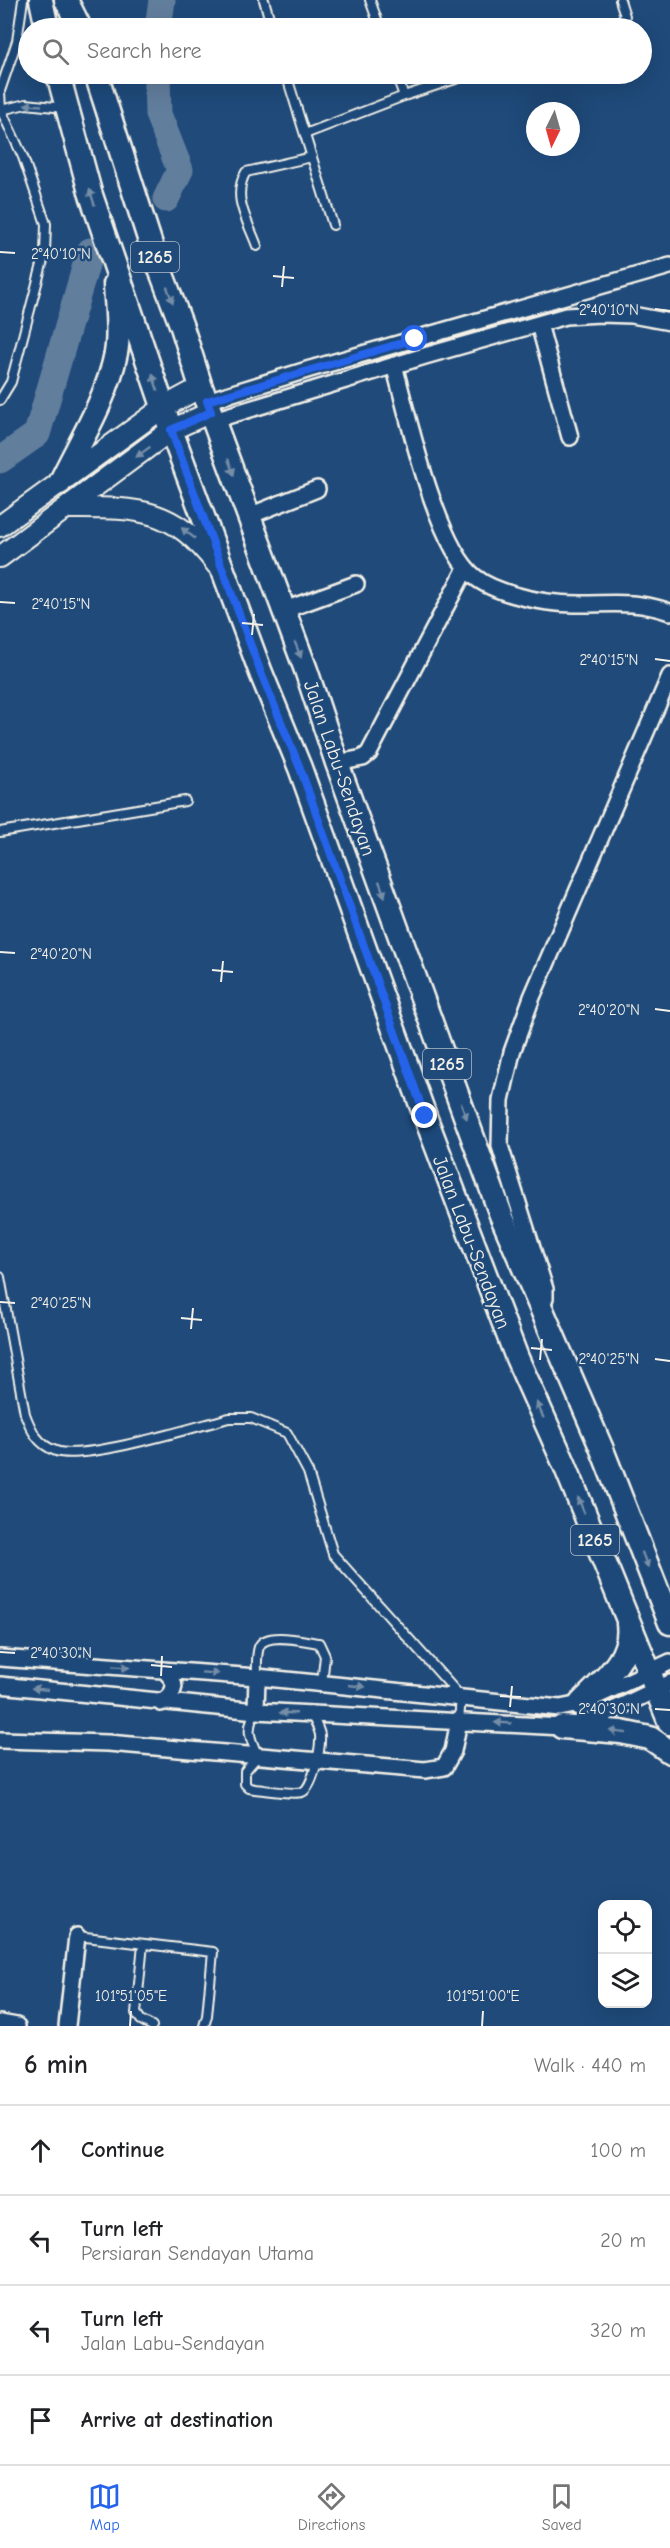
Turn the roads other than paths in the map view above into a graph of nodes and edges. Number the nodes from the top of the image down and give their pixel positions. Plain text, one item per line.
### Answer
1 (22, 0) edge
2 (41, 0) edge
3 (66, 0) edge
4 (264, 0) edge
5 (370, 0) edge
6 (620, 0) edge
7 (22, 18) edge
8 (45, 18) edge
9 (75, 18) edge
10 (269, 18) edge
11 (376, 18) edge
12 (624, 18) edge
13 (18, 36) edge
14 (60, 84) edge
15 (99, 84) edge
16 (289, 84) edge
17 (400, 84) edge
18 (441, 84) edge
19 (404, 96) junction
20 (66, 108) junction
21 (1, 110) edge
22 (305, 134) junction
23 (312, 157) junction
24 (333, 225) dead end
25 (257, 246) dead end
26 (113, 260) junction
27 (670, 266) edge
28 (670, 322) edge
29 (539, 324) junction
30 (394, 365) junction
31 (0, 400) edge
32 (208, 405) junction
33 (164, 407) junction
34 (171, 430) junction
35 (570, 437) dead end
36 (60, 483) junction
37 (317, 489) dead end
38 (66, 508) junction
39 (249, 516) junction
40 (0, 526) edge
41 (0, 557) edge
42 (466, 568) junction
43 (226, 577) junction
44 (356, 585) dead end
45 (282, 611) junction
46 (670, 612) edge
47 (670, 676) edge
48 (337, 763) junction
49 (185, 801) dead end
50 (0, 832) edge
51 (0, 1277) edge
52 (540, 1308) junction
53 (665, 1603) edge
54 (627, 1617) junction
55 (670, 1623) edge
56 (0, 1658) edge
57 (670, 1662) edge
58 (164, 1670) junction
59 (257, 1677) junction
60 (659, 1682) edge
61 (322, 1683) junction
62 (0, 1685) edge
63 (461, 1697) junction
64 (160, 1703) junction
65 (580, 1704) junction
66 (256, 1712) junction
67 (311, 1714) junction
68 (459, 1721) junction
69 (670, 1723) edge
70 (562, 1727) junction
71 (0, 1740) edge
72 (670, 1752) edge
73 (258, 1756) junction
74 (316, 1761) junction
75 (77, 1936) joint
76 (143, 1944) junction
77 (0, 2023) edge
78 (17, 2026) edge
79 (67, 2026) edge
80 (152, 2026) edge
81 (204, 2026) edge

1 - 7 lane
2 - 8 main road
3 - 9 main road
4 - 10 lane
5 - 11 lane
6 - 12 lane
13 - 21 lane
14 - 20 main road, Jalan Labu-Sendayan / 1265
15 -> 32 main road, Jalan Labu-Sendayan / 1265
16 - 22 lane
17 - 19 lane
18 - 19 lane
19 - 22 lane
20 -> 21 lane
26 -> 20 main road, Jalan Labu-Sendayan / 1265
21 - 31 lane
22 - 23 lane
23 - 24 lane
23 - 25 lane
33 -> 26 main road, Jalan Labu-Sendayan / 1265
26 - 36 main road
27 - 32 street
28 - 29 street
29 - 30 street
29 - 35 street
30 - 32 street
30 - 42 street
32 - 33 main road
32 - 34 main road
32 -> 39 main road, Jalan Labu-Sendayan / 1265
33 - 34 main road, Jalan Labu-Sendayan / 1265
33 - 36 main road
34 -> 38 main road
34 - 43 main road, Jalan Labu-Sendayan / 1265
36 - 40 main road
37 - 39 street
38 - 41 main road
43 -> 38 main road
39 - 45 main road, Jalan Labu-Sendayan / 1265
42 - 46 street
42 - 48 street
54 -> 43 main road, Jalan Labu-Sendayan / 1265
44 - 45 street
45 -> 48 main road, Jalan Labu-Sendayan / 1265
47 - 52 street
48 -> 52 main road, Jalan Labu-Sendayan / 1265
49 - 50 lane
51 - 63 lane
52 -> 53 main road, Jalan Labu-Sendayan / 1265
53 - 55 main road, Jalan Labu-Sendayan / 1265
54 - 60 main road, Jalan Labu-Sendayan / 1265
54 - 65 main road
56 -> 58 street
57 - 60 street
58 -> 59 street
58 - 64 street
59 - 61 street
59 - 61 lane
59 - 66 street
60 - 65 street
60 - 69 main road, Jalan Labu-Sendayan / 1265
60 - 70 street
61 -> 63 street
64 -> 62 street
63 - 65 street
63 - 68 lane
64 - 66 street
67 -> 66 street
66 - 73 lane
67 - 68 street
67 - 74 lane
70 -> 68 street
68 - 74 street
72 -> 70 main road
71 - 73 street
73 - 74 street
73 - 74 lane
75 - 76 lane
75 - 79 street
76 - 80 lane
76 - 81 lane
77 - 78 street

